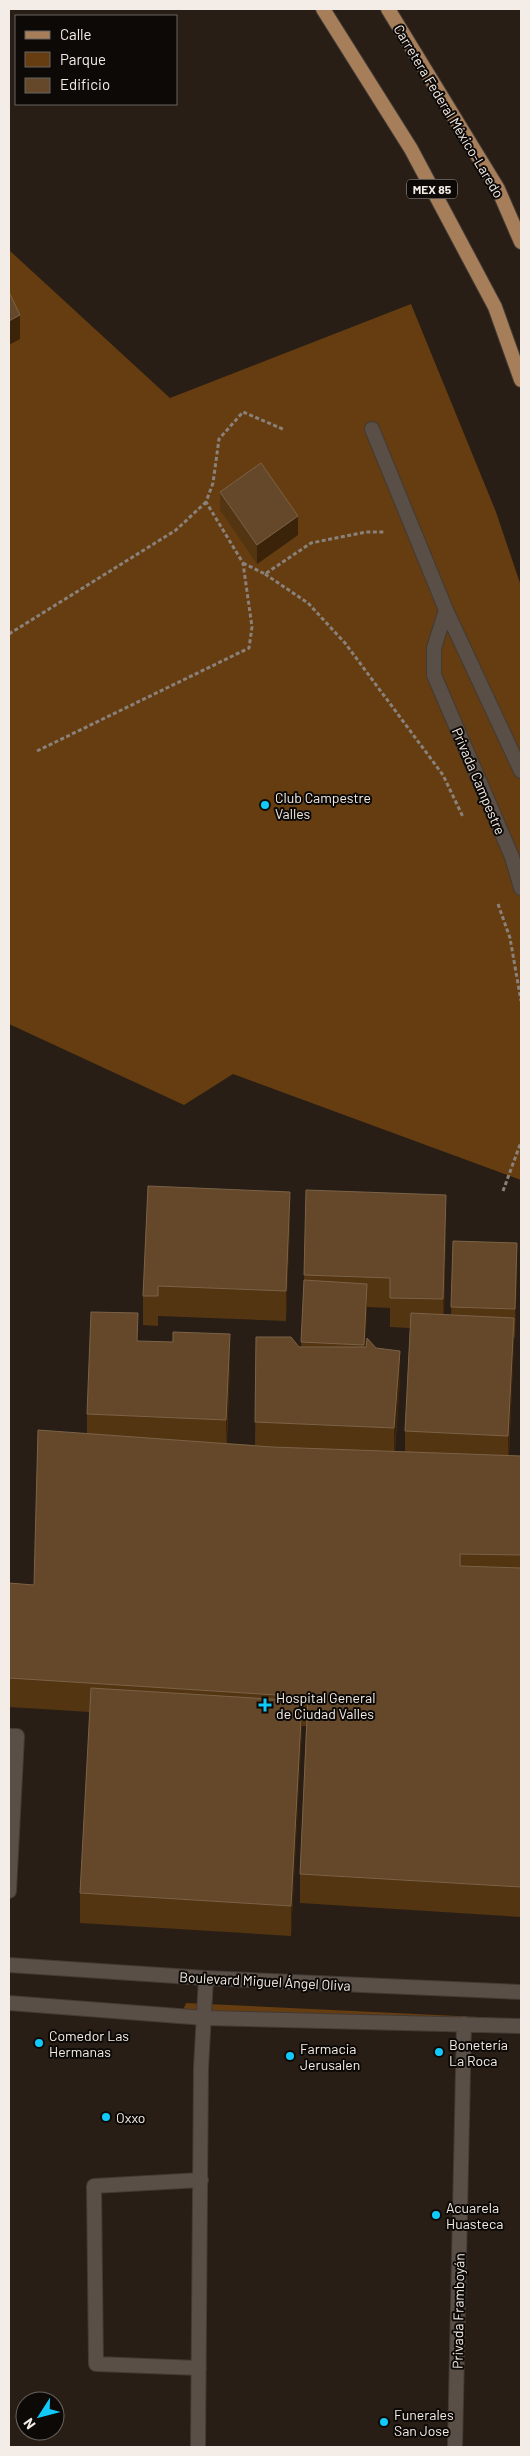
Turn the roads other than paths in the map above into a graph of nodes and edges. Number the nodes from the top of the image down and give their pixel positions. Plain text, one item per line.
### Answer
1 (323, 9) edge
2 (388, 9) edge
3 (521, 242) edge
4 (521, 380) edge
5 (372, 429) dead end
6 (446, 610) junction
7 (521, 771) edge
8 (521, 888) edge
9 (9, 1736) edge
10 (9, 1891) edge
11 (9, 1965) edge
12 (206, 1978) junction
13 (521, 1992) edge
14 (9, 2004) edge
15 (204, 2018) junction
16 (464, 2024) junction
17 (521, 2026) edge
18 (200, 2180) junction
19 (199, 2368) junction
20 (198, 2447) edge
21 (455, 2447) edge

1 - 4 main road, MEX 85
2 - 3 main road, Carretera Federal México-Laredo
5 - 6 street
6 - 7 street
6 - 8 street, Privada Campestre
9 - 10 street
11 - 12 street, Boulevard Miguel Ángel Oliva
12 - 13 street, Boulevard Miguel Ángel Oliva
12 - 15 street
14 - 15 street
15 - 16 street
15 - 18 street
16 - 17 street
16 - 21 street, Privada Framboyán
18 - 19 street
18 - 19 street
19 - 20 street

